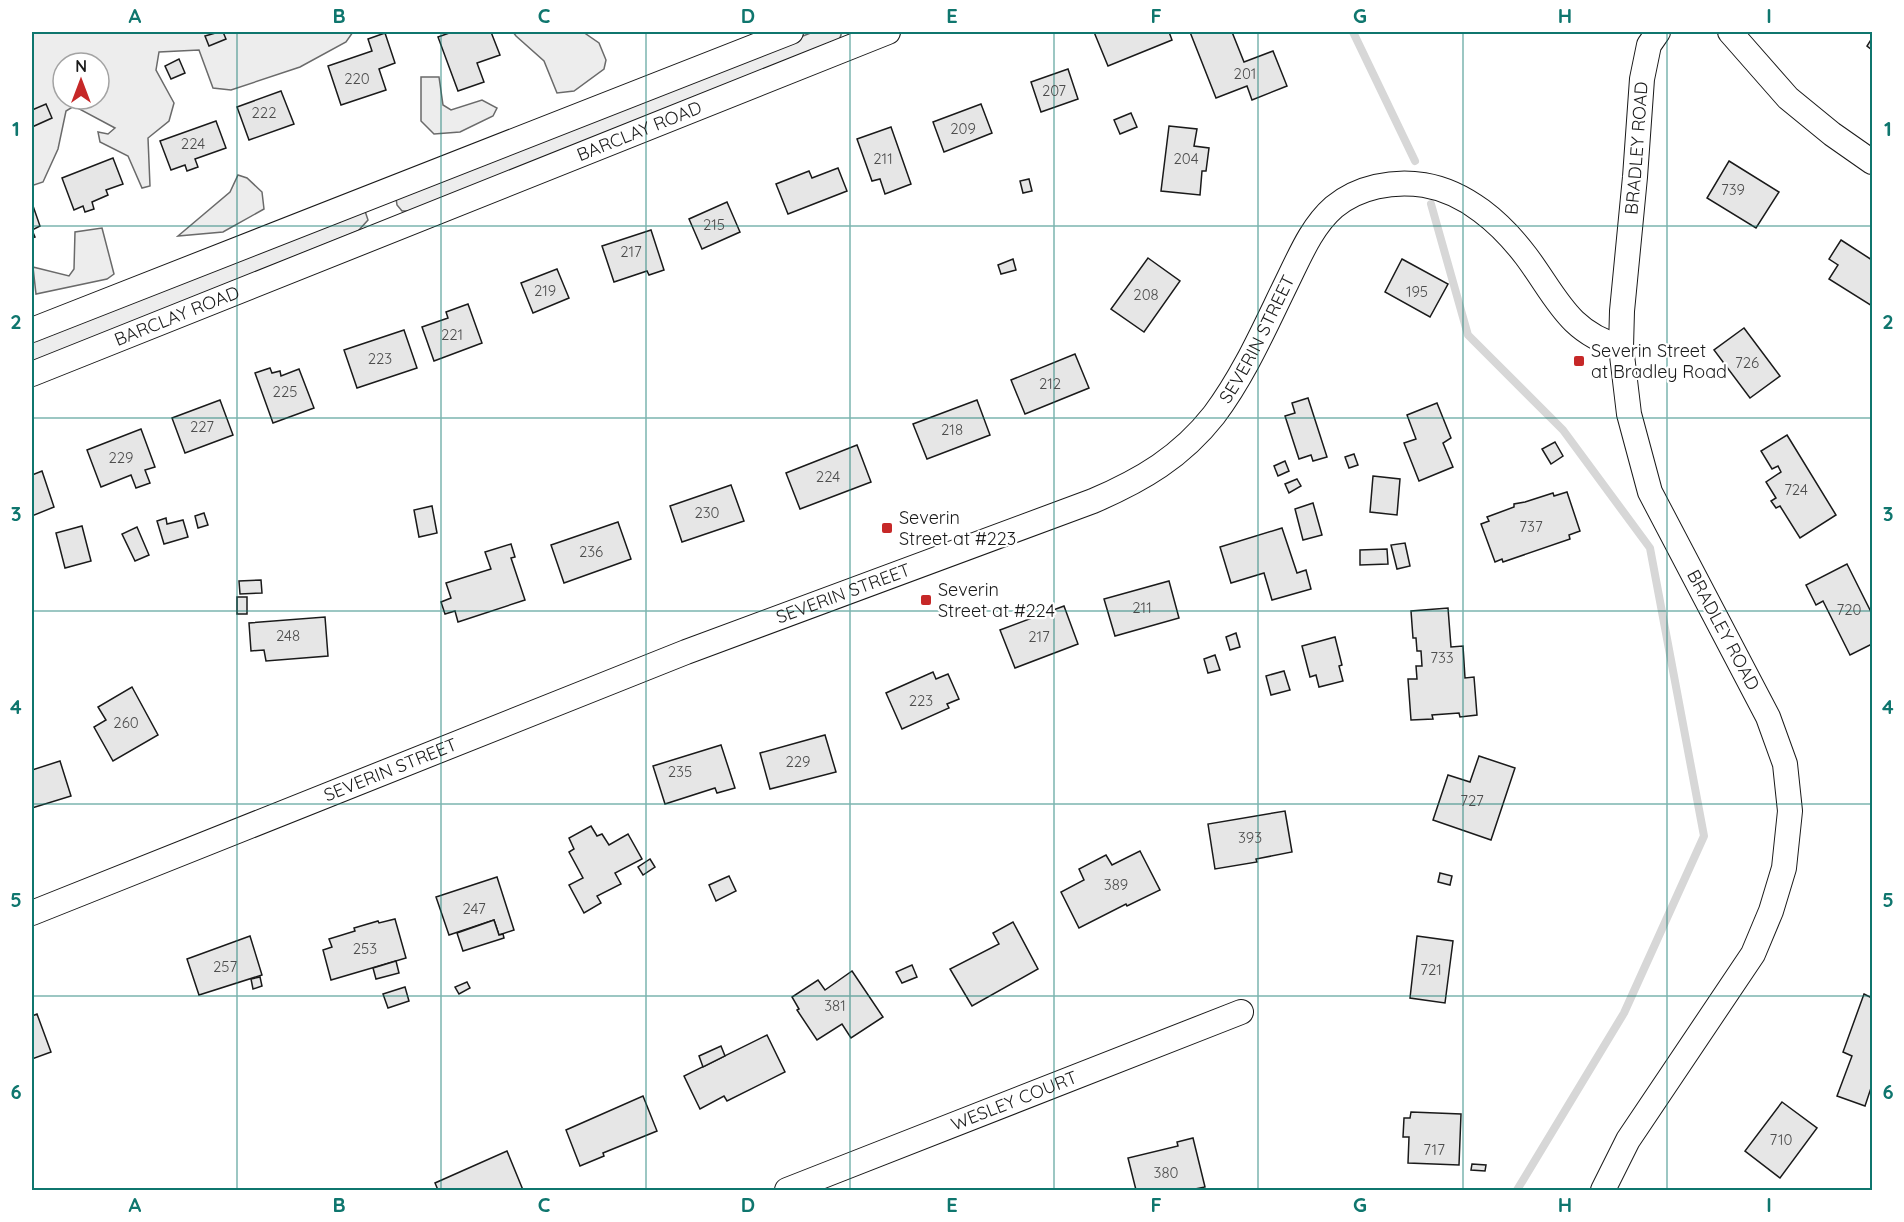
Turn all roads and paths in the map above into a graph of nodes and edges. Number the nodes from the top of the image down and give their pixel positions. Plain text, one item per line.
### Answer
1 (791, 32) edge
2 (888, 32) edge
3 (1658, 32) edge
4 (1730, 32) edge
5 (859, 37) edge
6 (1872, 162) edge
7 (376, 195) junction
8 (390, 231) junction
9 (32, 330) edge
10 (1621, 347) junction
11 (32, 374) edge
12 (32, 913) edge
13 (1241, 1012) dead end
14 (788, 1191) edge
15 (1603, 1191) edge

1 - 7 street, BARCLAY ROAD
2 - 5 street, BARCLAY ROAD
3 - 10 street, BRADLEY ROAD
4 - 6 street
5 - 8 street, BARCLAY ROAD
7 - 8 street
7 - 9 street, BARCLAY ROAD
8 - 11 street, BARCLAY ROAD
10 - 12 street, SEVERIN STREET
10 - 15 street, BRADLEY ROAD
13 - 14 street, WESLEY COURT

